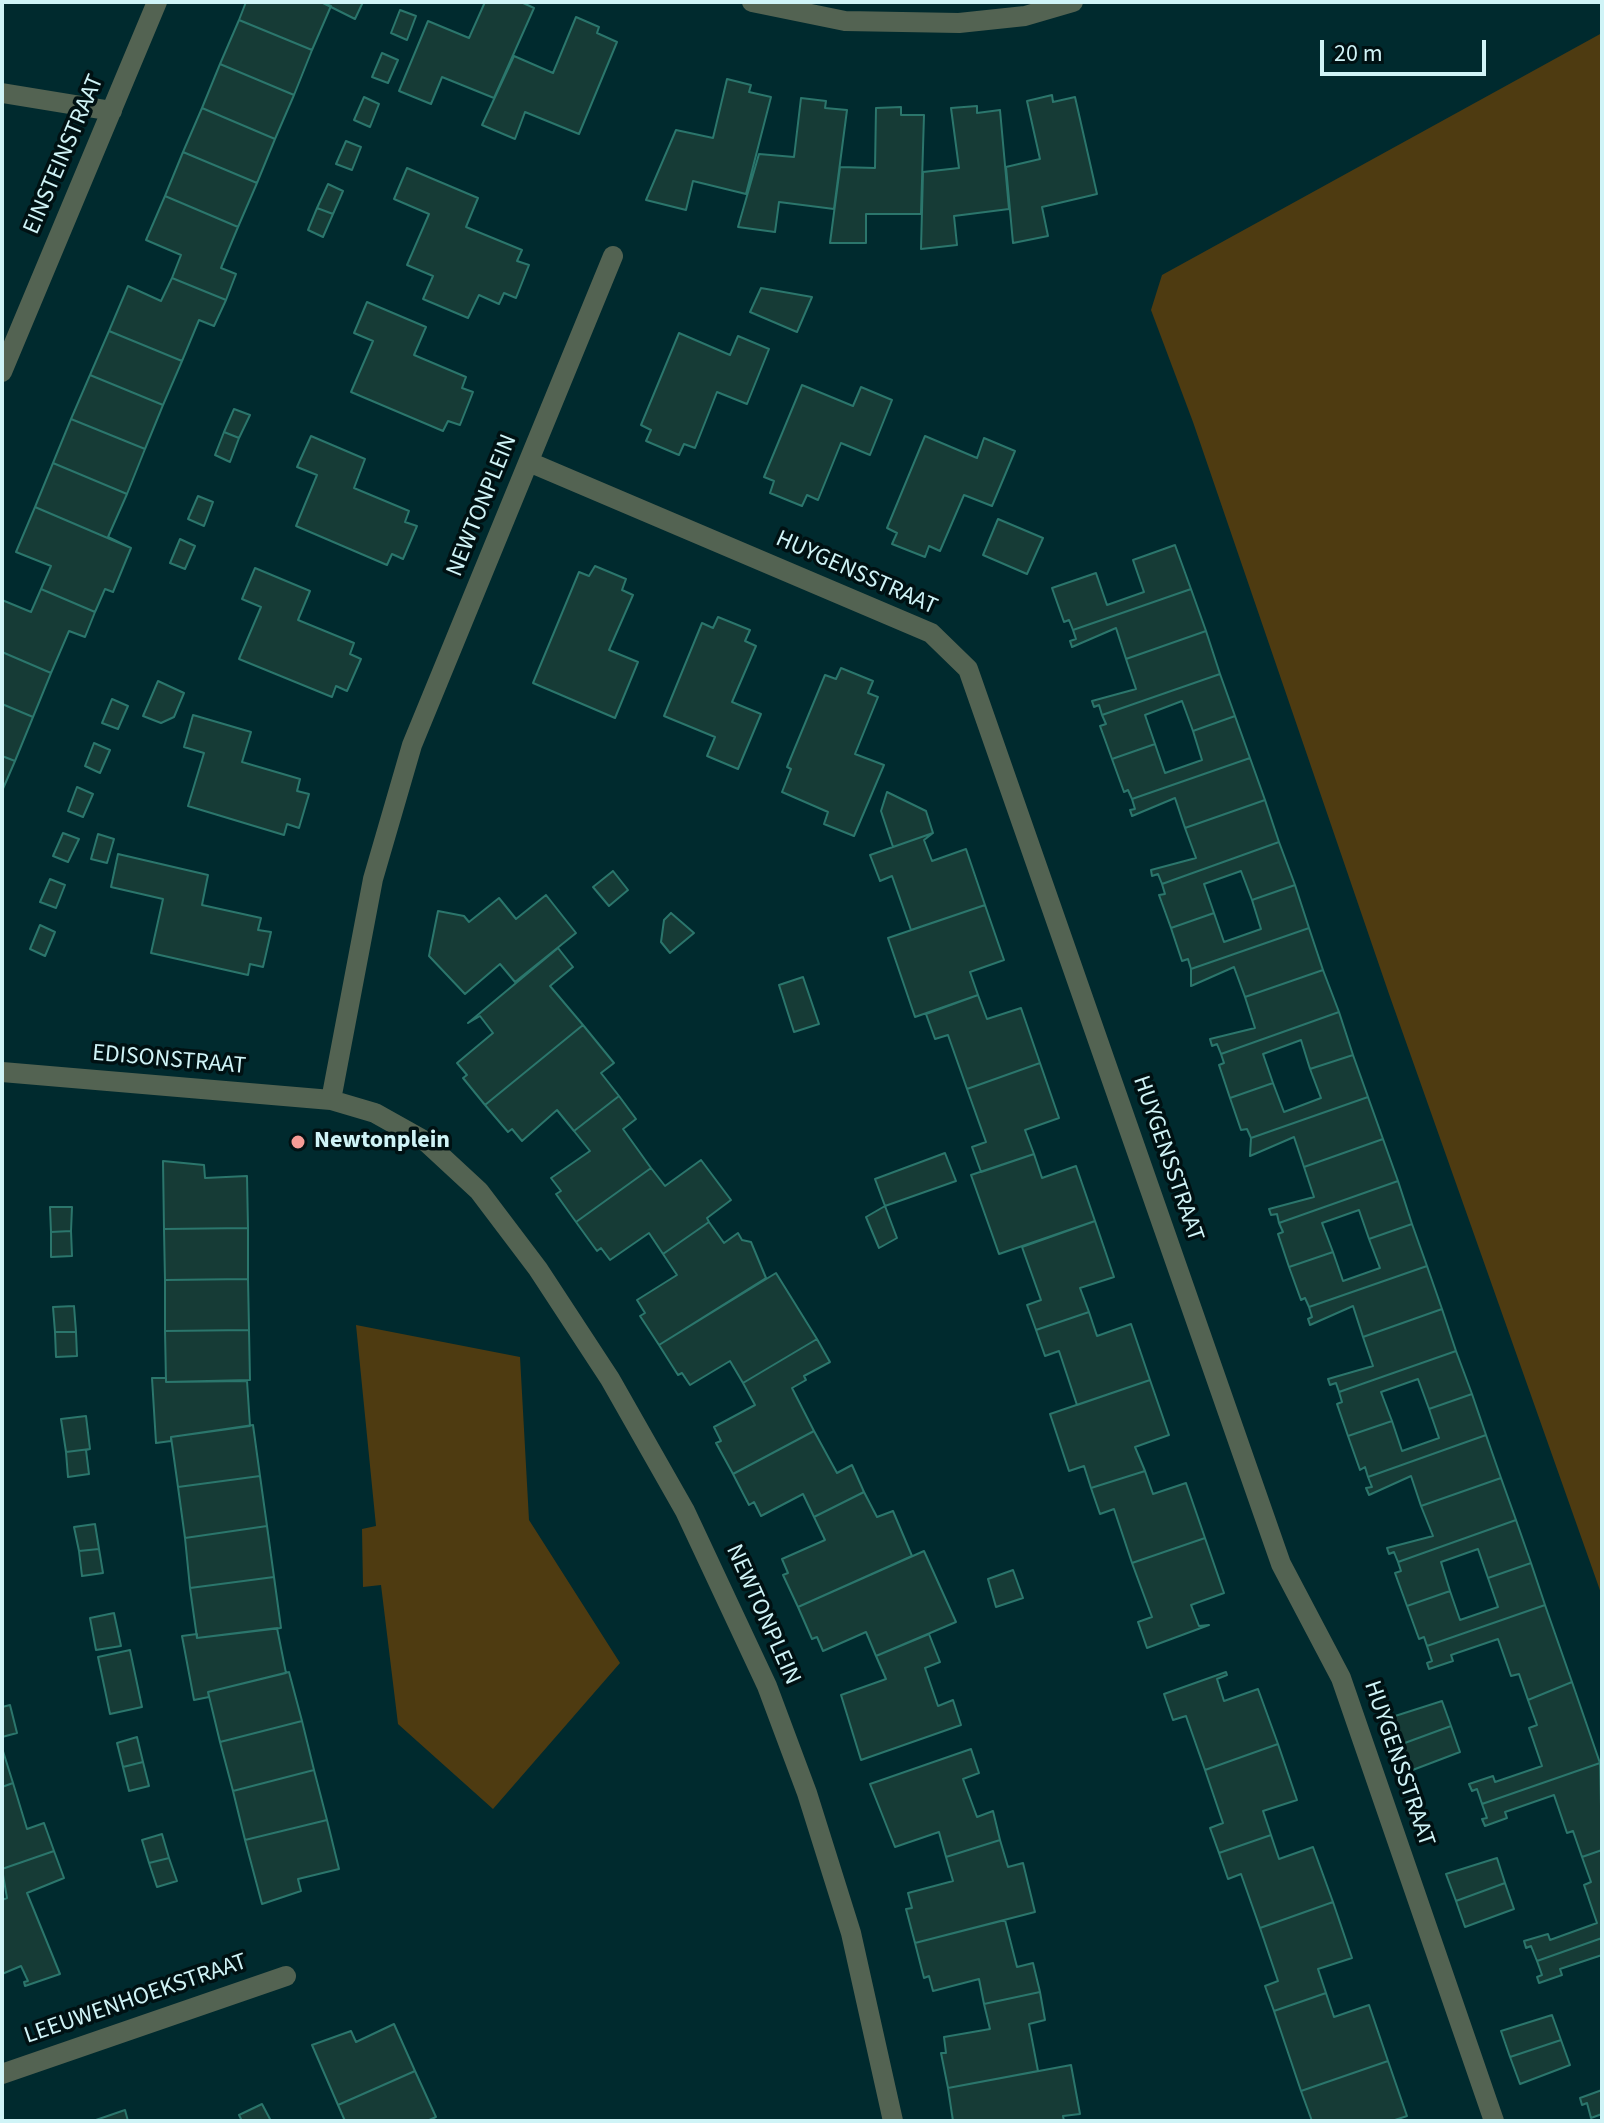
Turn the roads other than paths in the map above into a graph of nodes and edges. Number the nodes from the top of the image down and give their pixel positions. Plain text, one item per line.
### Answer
1 (157, 2) edge
2 (752, 2) edge
3 (1073, 2) edge
4 (2, 93) edge
5 (112, 111) junction
6 (613, 256) dead end
7 (2, 372) edge
8 (529, 462) junction
9 (2, 1072) edge
10 (331, 1100) junction
11 (286, 1976) dead end
12 (2, 2074) edge
13 (893, 2121) edge
14 (1494, 2121) edge

1 - 5 street, EINSTEINSTRAAT
2 - 3 street
4 - 5 street
5 - 7 street, EINSTEINSTRAAT
6 - 8 street, NEWTONPLEIN
8 - 10 street, NEWTONPLEIN
8 - 14 street, HUYGENSSTRAAT
9 - 10 street, EDISONSTRAAT
10 - 13 street, NEWTONPLEIN
11 - 12 street, LEEUWENHOEKSTRAAT

